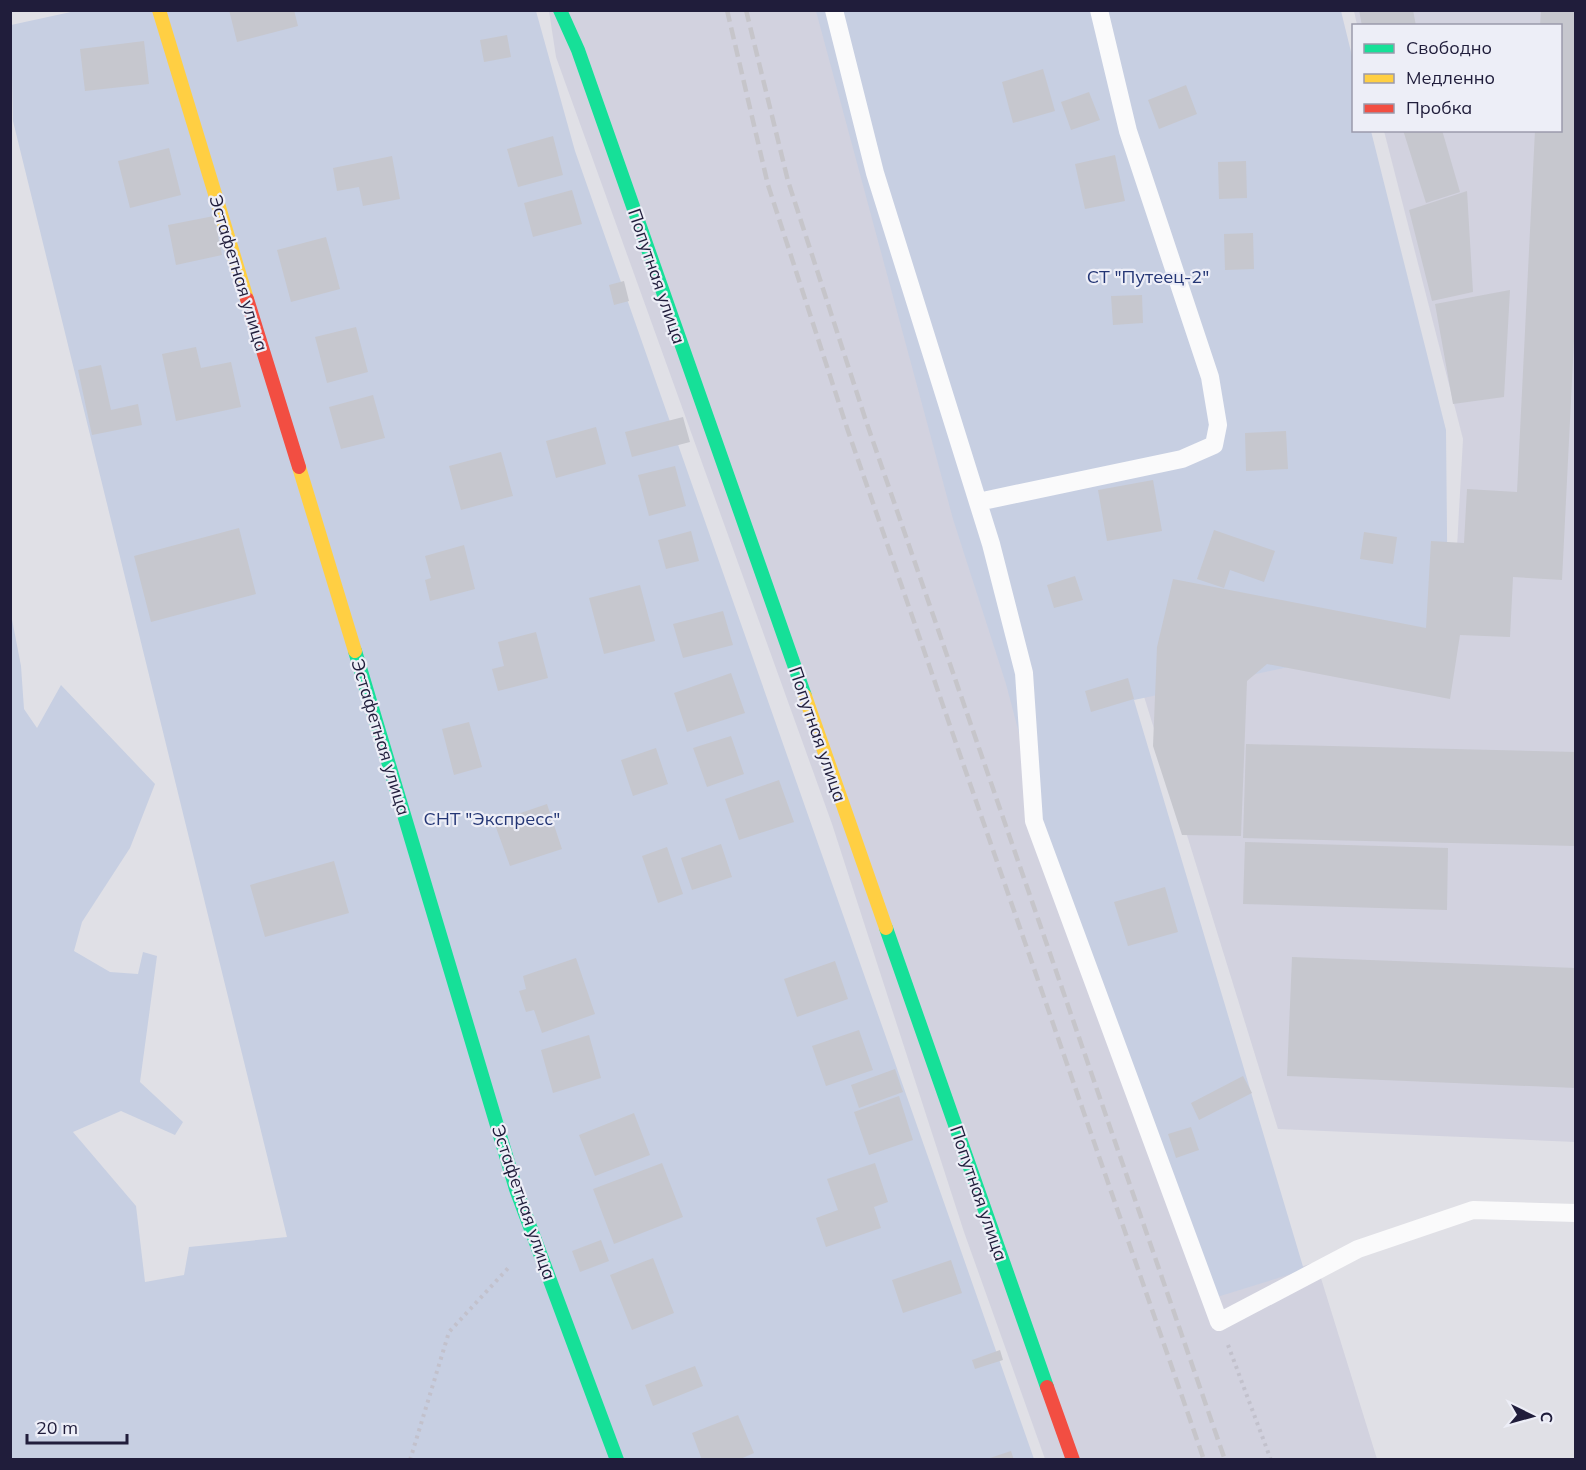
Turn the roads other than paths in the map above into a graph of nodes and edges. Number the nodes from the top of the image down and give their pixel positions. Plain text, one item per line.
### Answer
1 (159, 10) edge
2 (560, 10) edge
3 (834, 10) edge
4 (1100, 10) edge
5 (978, 502) junction
6 (1575, 1213) edge
7 (617, 1460) edge
8 (1073, 1460) edge

1 - 7 street, Эстафетная улица
2 - 8 street, Попутная улица
3 - 5 lane
4 - 5 lane
5 - 6 lane

